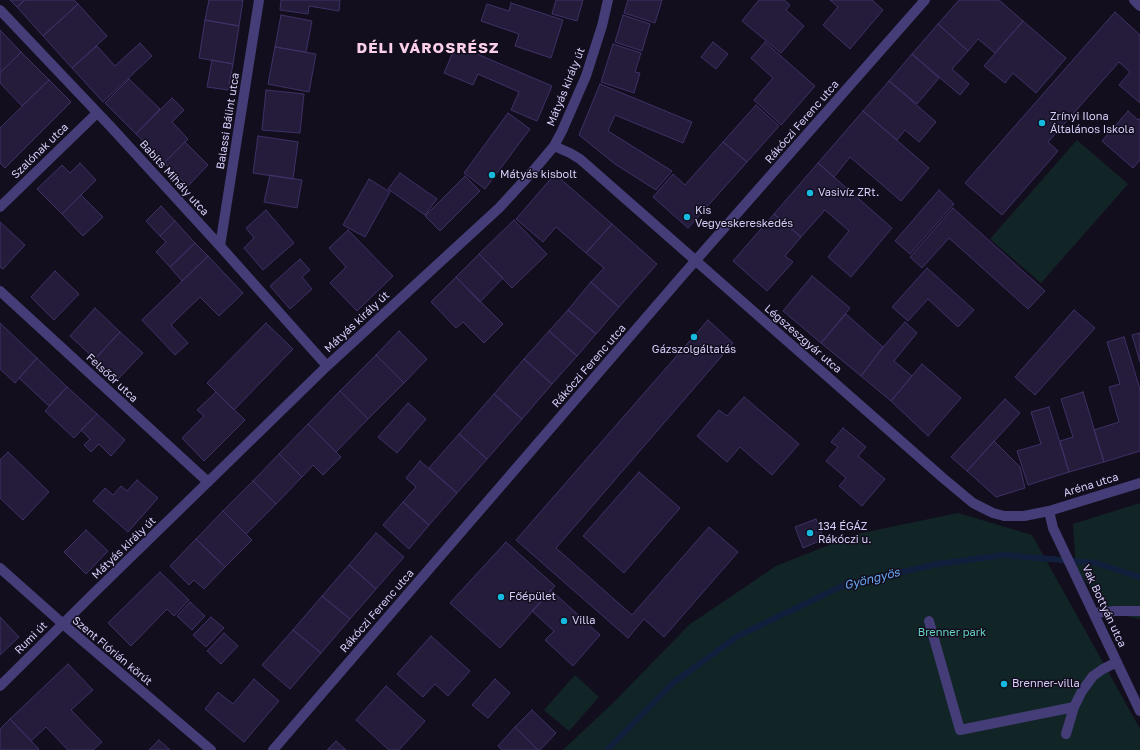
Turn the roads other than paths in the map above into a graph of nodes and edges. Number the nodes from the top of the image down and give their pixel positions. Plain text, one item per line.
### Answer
1 (259, 0) edge
2 (608, 0) edge
3 (925, 0) edge
4 (1134, 0) edge
5 (1140, 6) edge
6 (0, 10) edge
7 (97, 113) junction
8 (554, 146) junction
9 (0, 207) edge
10 (220, 246) junction
11 (696, 261) junction
12 (0, 291) edge
13 (327, 366) junction
14 (208, 482) junction
15 (1140, 483) edge
16 (1049, 511) junction
17 (0, 568) edge
18 (1140, 612) edge
19 (1094, 613) junction
20 (929, 622) dead end
21 (63, 624) junction
22 (1117, 662) junction
23 (0, 686) edge
24 (1074, 707) junction
25 (1140, 711) edge
26 (1066, 734) dead end
27 (210, 750) edge
28 (273, 750) edge

1 - 10 street, Balassi Bálint utca
2 - 8 street, Mátyás király út
3 - 11 street, Rákóczi Ferenc utca
4 - 5 street
6 - 7 street, Babits Mihály utca
7 - 9 street, Szalónak utca
7 - 10 street, Babits Mihály utca
8 - 11 street, Légszeszgyár utca
8 - 13 street, Mátyás király út
10 - 13 street, Babits Mihály utca
11 - 16 street, Légszeszgyár utca
11 - 28 street, Rákóczi Ferenc utca
12 - 14 street, Felsőőr utca
13 - 14 street, Mátyás király út
14 - 21 street, Mátyás király út
15 - 16 street, Aréna utca
16 - 19 street, Vak Bottyán utca
17 - 21 street, Szent Flórián körút
18 - 19 street
19 - 22 street, Vak Bottyán utca
20 - 24 street
21 - 23 street, Rumi út
21 - 27 street, Szent Flórián körút
22 - 24 street
22 - 25 street, Vak Bottyán utca
24 - 26 street

